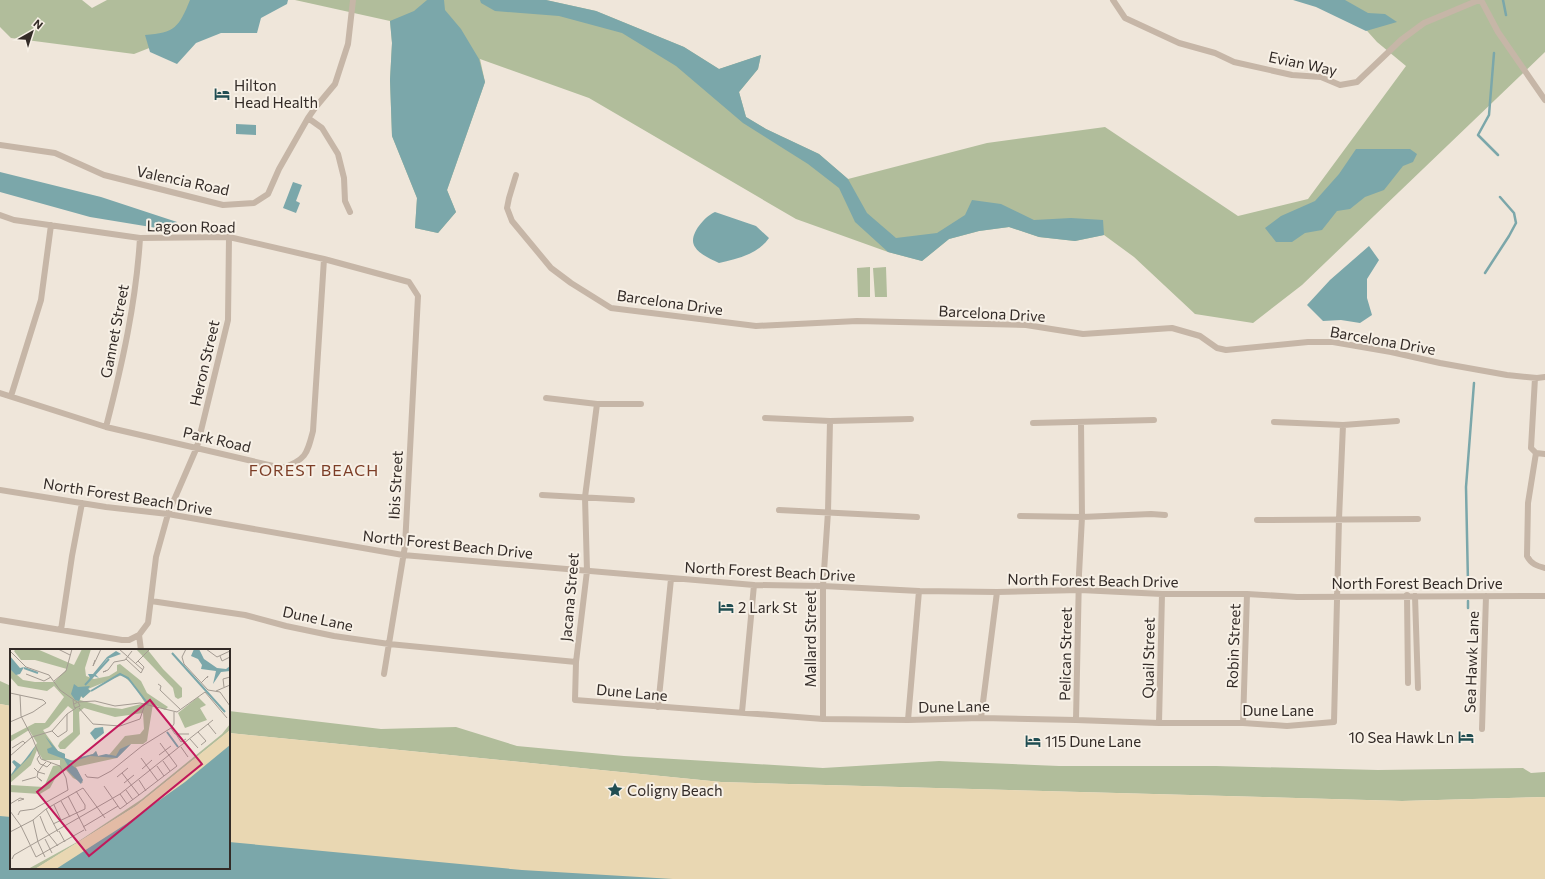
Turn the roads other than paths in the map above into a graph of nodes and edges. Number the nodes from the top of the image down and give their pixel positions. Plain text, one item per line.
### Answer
1 (353, 0) edge
2 (1113, 0) edge
3 (1480, 0) edge
4 (1545, 100) edge
5 (308, 118) junction
6 (0, 145) edge
7 (516, 175) dead end
8 (350, 212) dead end
9 (0, 215) edge
10 (51, 225) junction
11 (229, 237) junction
12 (140, 238) junction
13 (324, 259) junction
14 (418, 296) joint
15 (1545, 377) edge
16 (1535, 378) junction
17 (0, 393) edge
18 (11, 396) junction
19 (546, 398) dead end
20 (597, 404) junction
21 (641, 404) dead end
22 (765, 418) dead end
23 (911, 419) dead end
24 (1154, 420) dead end
25 (830, 421) junction
26 (1397, 421) dead end
27 (1033, 422) dead end
28 (1081, 422) junction
29 (1274, 422) dead end
30 (1343, 425) junction
31 (106, 427) junction
32 (197, 447) junction
33 (1536, 453) junction
34 (1545, 454) edge
35 (0, 490) edge
36 (542, 495) dead end
37 (585, 497) junction
38 (632, 500) dead end
39 (82, 503) junction
40 (779, 510) dead end
41 (828, 512) junction
42 (168, 514) junction
43 (1165, 515) dead end
44 (1020, 516) dead end
45 (917, 517) dead end
46 (1082, 517) junction
47 (1339, 519) junction
48 (1418, 519) dead end
49 (1256, 520) dead end
50 (403, 555) junction
51 (1545, 568) edge
52 (586, 571) junction
53 (671, 579) junction
54 (754, 585) junction
55 (823, 586) junction
56 (1080, 590) junction
57 (919, 591) junction
58 (997, 592) junction
59 (1162, 594) junction
60 (1247, 594) junction
61 (1407, 595) junction
62 (1416, 596) junction
63 (1486, 596) junction
64 (1545, 596) edge
65 (1338, 597) junction
66 (151, 601) junction
67 (0, 620) edge
68 (61, 630) junction
69 (139, 635) junction
70 (388, 644) junction
71 (141, 649) edge
72 (576, 662) junction
73 (384, 674) dead end
74 (1408, 683) dead end
75 (1418, 688) dead end
76 (575, 700) joint
77 (658, 707) junction
78 (742, 712) junction
79 (981, 718) junction
80 (823, 719) junction
81 (908, 720) junction
82 (1076, 720) junction
83 (1159, 723) junction
84 (1243, 723) junction
85 (1482, 729) dead end

1 - 5 street, Valencia Road
2 - 3 street, Evian Way
3 - 4 street
5 - 6 street, Valencia Road
5 - 8 street
7 - 16 street, Barcelona Drive
9 - 10 street, Lagoon Road
10 - 12 street, Lagoon Road
10 - 18 street
11 - 12 street, Lagoon Road
11 - 13 street, Lagoon Road
11 - 32 street, Heron Street
12 - 31 street, Gannet Street
13 - 14 street, Lagoon Road
13 - 32 street, Park Road
14 - 50 street, Ibis Street
15 - 16 street, Barcelona Drive
16 - 33 street
17 - 18 street, Park Road
18 - 31 street, Park Road
19 - 20 street
20 - 21 street
20 - 37 street, Jacana Street
22 - 25 street
23 - 25 street
24 - 28 street
25 - 41 street, Mallard Street
26 - 30 street
27 - 28 street
28 - 46 street, Pelican Street
29 - 30 street
30 - 47 street
31 - 32 street, Park Road
32 - 42 street, Heron Street
33 - 34 street
33 - 51 street
35 - 39 street, North Forest Beach Drive
36 - 37 street
37 - 38 street
37 - 52 street, Jacana Street
39 - 42 street, North Forest Beach Drive
39 - 68 street
40 - 41 street
41 - 45 street
41 - 55 street, Mallard Street
42 - 50 street, North Forest Beach Drive
42 - 66 street, Heron Street
43 - 46 street
44 - 46 street
46 - 56 street, Pelican Street
47 - 48 street
47 - 49 street
47 - 65 street
50 - 52 street, North Forest Beach Drive
50 - 70 street, Ibis Street
52 - 53 street, North Forest Beach Drive
52 - 72 street, Jacana Street
53 - 54 street, North Forest Beach Drive
53 - 77 street
54 - 55 street, North Forest Beach Drive
54 - 78 street
55 - 57 street, North Forest Beach Drive
55 - 80 street, Mallard Street
56 - 58 street, North Forest Beach Drive
56 - 59 street, North Forest Beach Drive
56 - 82 street, Pelican Street
57 - 58 street, North Forest Beach Drive
57 - 81 street
58 - 79 street
59 - 60 street, North Forest Beach Drive
59 - 83 street, Quail Street
60 - 65 street, North Forest Beach Drive
60 - 84 street, Robin Street
61 - 62 street, North Forest Beach Drive
61 - 65 street, North Forest Beach Drive
61 - 74 street
62 - 63 street, North Forest Beach Drive
62 - 75 street
63 - 64 street, North Forest Beach Drive
63 - 85 street, Sea Hawk Lane
65 - 84 street, Dune Lane
66 - 69 street, Heron Street
66 - 70 street, Dune Lane
67 - 68 street
68 - 69 street
69 - 71 street
70 - 72 street, Dune Lane
70 - 73 street, Ibis Street
72 - 76 street, Jacana Street
76 - 77 street, Dune Lane
77 - 78 street, Dune Lane
78 - 80 street, Dune Lane
79 - 81 street, Dune Lane
79 - 82 street, Dune Lane
80 - 81 street, Dune Lane
82 - 83 street, Dune Lane
83 - 84 street, Dune Lane

